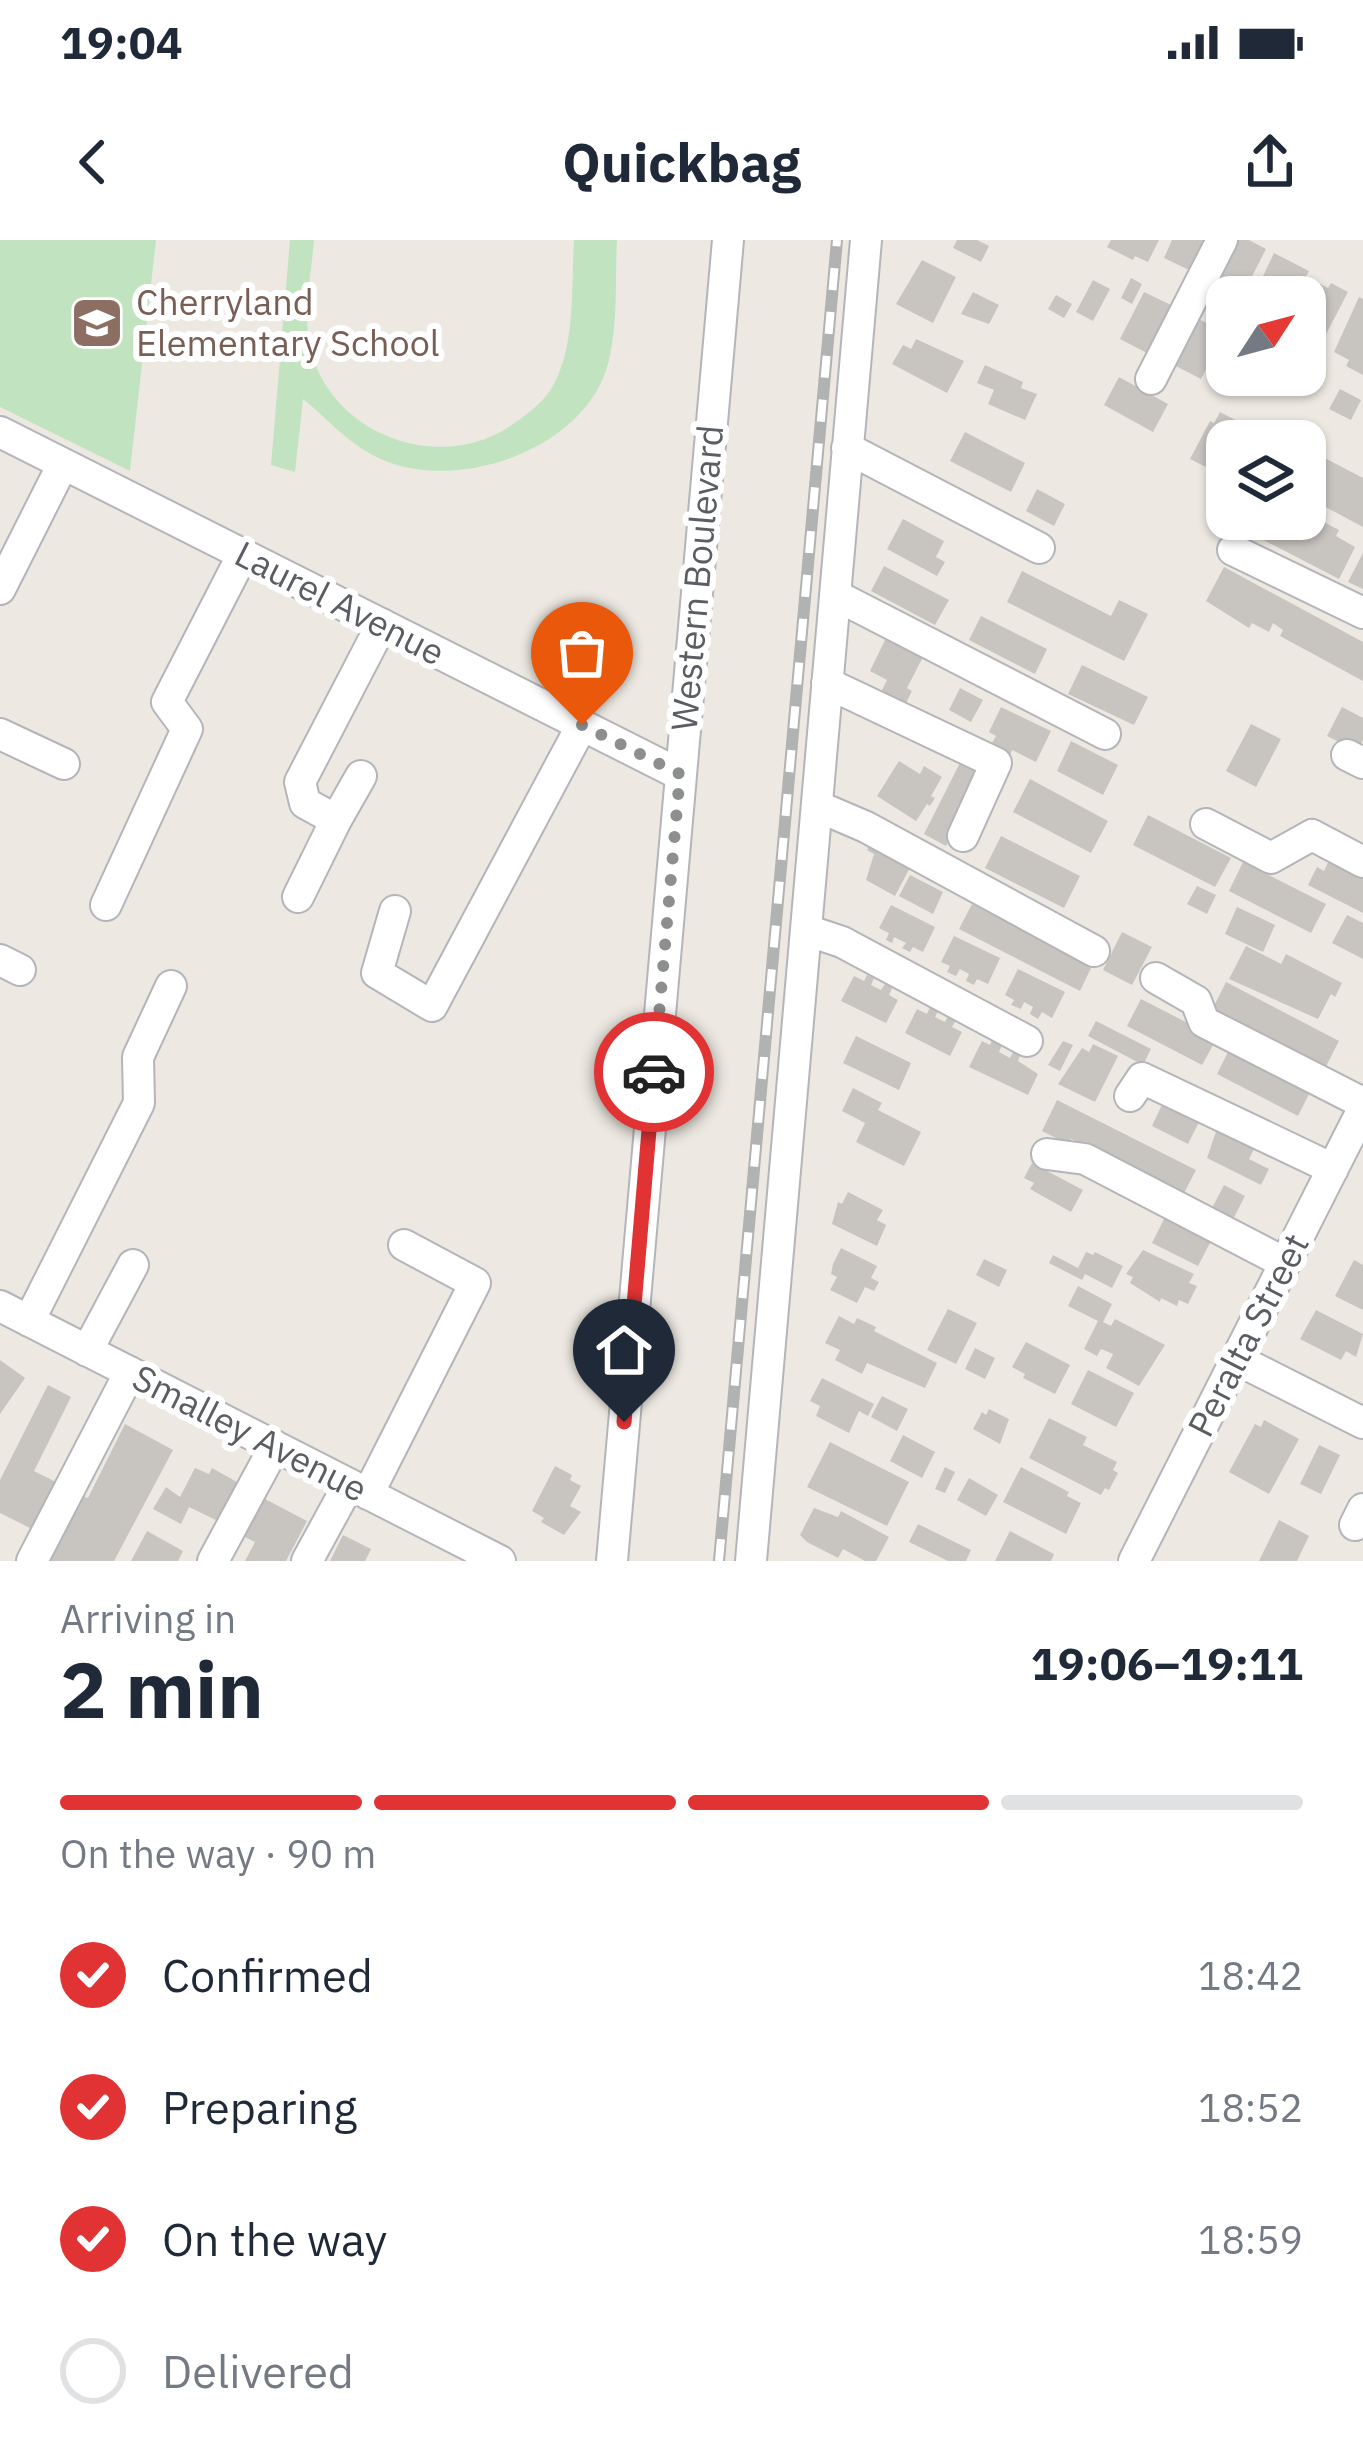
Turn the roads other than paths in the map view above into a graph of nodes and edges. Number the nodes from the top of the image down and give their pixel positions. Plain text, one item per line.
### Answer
1 (728, 240) edge
2 (866, 240) edge
3 (1222, 240) edge
4 (1151, 379) dead end
5 (0, 432) edge
6 (847, 448) junction
7 (63, 464) junction
8 (1039, 548) dead end
9 (1233, 550) dead end
10 (243, 554) junction
11 (0, 589) edge
12 (835, 595) junction
13 (1363, 614) edge
14 (382, 624) junction
15 (827, 683) junction
16 (582, 725) junction
17 (0, 734) edge
18 (1105, 734) dead end
19 (64, 764) dead end
20 (680, 774) junction
21 (361, 776) dead end
22 (817, 806) junction
23 (336, 820) junction
24 (1206, 824) dead end
25 (963, 836) dead end
26 (1363, 862) edge
27 (298, 897) dead end
28 (106, 905) dead end
29 (395, 911) dead end
30 (806, 930) junction
31 (1094, 951) dead end
32 (1156, 978) dead end
33 (171, 986) dead end
34 (1027, 1041) dead end
35 (1130, 1096) dead end
36 (1363, 1106) edge
37 (1047, 1154) dead end
38 (1333, 1169) junction
39 (404, 1245) dead end
40 (1285, 1263) junction
41 (134, 1265) dead end
42 (0, 1306) edge
43 (29, 1321) junction
44 (88, 1351) junction
45 (1236, 1359) junction
46 (130, 1372) junction
47 (1363, 1423) edge
48 (275, 1446) junction
49 (358, 1489) junction
50 (32, 1561) edge
51 (213, 1561) edge
52 (307, 1561) edge
53 (500, 1561) edge
54 (612, 1561) edge
55 (752, 1561) edge
56 (1134, 1561) edge

1 - 20 street, Western Boulevard
2 - 6 street
3 - 4 street
5 - 7 street, Laurel Avenue
6 - 8 street
6 - 12 street
7 - 10 street, Laurel Avenue
7 - 11 street
9 - 13 street
10 - 14 street, Laurel Avenue
10 - 28 street
12 - 15 street
12 - 18 street
14 - 16 street, Laurel Avenue
14 - 23 street
15 - 22 street
15 - 25 street
16 - 20 street, Laurel Avenue
16 - 29 street
17 - 19 street
20 - 54 street, Western Boulevard
21 - 23 street
22 - 30 street
22 - 31 street
23 - 27 street
24 - 26 street
30 - 34 street
30 - 55 street
32 - 36 street
33 - 43 street
35 - 38 street
36 - 38 street, Peralta Street
37 - 40 street
38 - 40 street, Peralta Street
39 - 49 street
40 - 45 street, Peralta Street
41 - 44 street
42 - 43 street, Smalley Avenue
43 - 44 street, Smalley Avenue
44 - 46 street, Smalley Avenue
45 - 47 street
45 - 56 street, Peralta Street
46 - 48 street, Smalley Avenue
46 - 50 street
48 - 49 street, Smalley Avenue
48 - 51 street
49 - 52 street
49 - 53 street, Smalley Avenue

